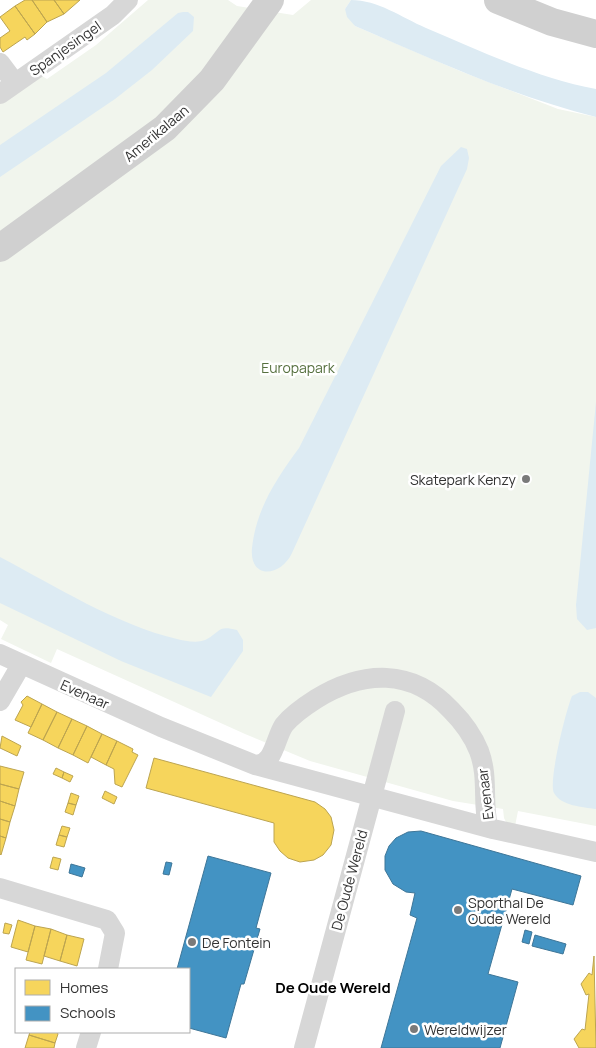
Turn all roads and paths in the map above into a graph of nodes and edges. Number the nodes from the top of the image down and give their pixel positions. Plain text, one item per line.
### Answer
1 (128, 0) edge
2 (498, 0) edge
3 (262, 3) edge
4 (596, 34) edge
5 (0, 63) edge
6 (8, 89) edge
7 (5, 243) edge
8 (0, 654) edge
9 (21, 665) junction
10 (0, 701) edge
11 (395, 711) dead end
12 (255, 765) junction
13 (371, 797) junction
14 (494, 829) junction
15 (596, 852) edge
16 (0, 888) edge
17 (108, 968) edge
18 (91, 1033) edge
19 (86, 1048) edge
20 (304, 1048) edge

1 - 6 street, Spanjesingel
2 - 4 street
3 - 7 street, Amerikalaan
5 - 6 street
8 - 9 street, Evenaar
9 - 10 street
9 - 12 street, Evenaar
11 - 13 street, De Oude Wereld
12 - 13 street, Evenaar
12 - 14 street, Evenaar
13 - 14 street, Evenaar
13 - 20 street, De Oude Wereld
14 - 15 street, Evenaar
16 - 17 street
18 - 19 street

